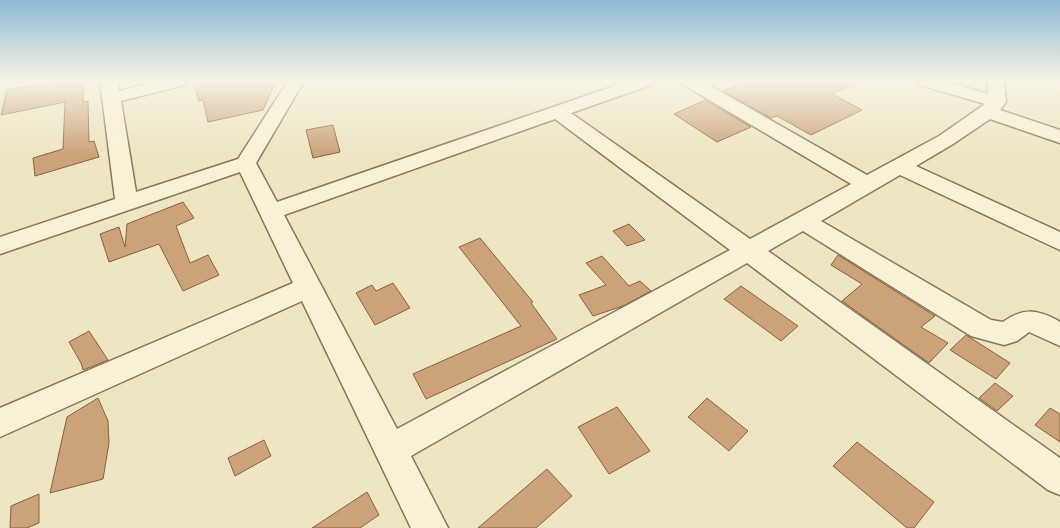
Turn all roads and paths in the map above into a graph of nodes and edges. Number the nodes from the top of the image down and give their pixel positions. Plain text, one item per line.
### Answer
1 (112, 106) edge
2 (281, 106) edge
3 (576, 106) edge
4 (732, 106) edge
5 (985, 106) edge
6 (1007, 106) edge
7 (558, 112) junction
8 (1060, 137) edge
9 (246, 163) junction
10 (899, 166) junction
11 (866, 184) junction
12 (126, 203) junction
13 (271, 212) junction
14 (804, 221) junction
15 (1060, 242) edge
16 (0, 246) edge
17 (749, 251) junction
18 (309, 287) junction
19 (1060, 335) edge
20 (0, 423) edge
21 (390, 450) junction
22 (1060, 478) edge
23 (430, 528) edge

1 - 12 street
2 - 9 street
3 - 7 street
4 - 11 street
5 - 10 street
6 - 8 street
7 - 13 street
7 - 17 street
9 - 12 street
9 - 13 street
10 - 11 street
10 - 15 street
11 - 14 street
12 - 16 street
13 - 18 street
14 - 17 street
14 - 19 street
17 - 21 street
17 - 22 street
18 - 20 street
18 - 21 street
21 - 23 street

